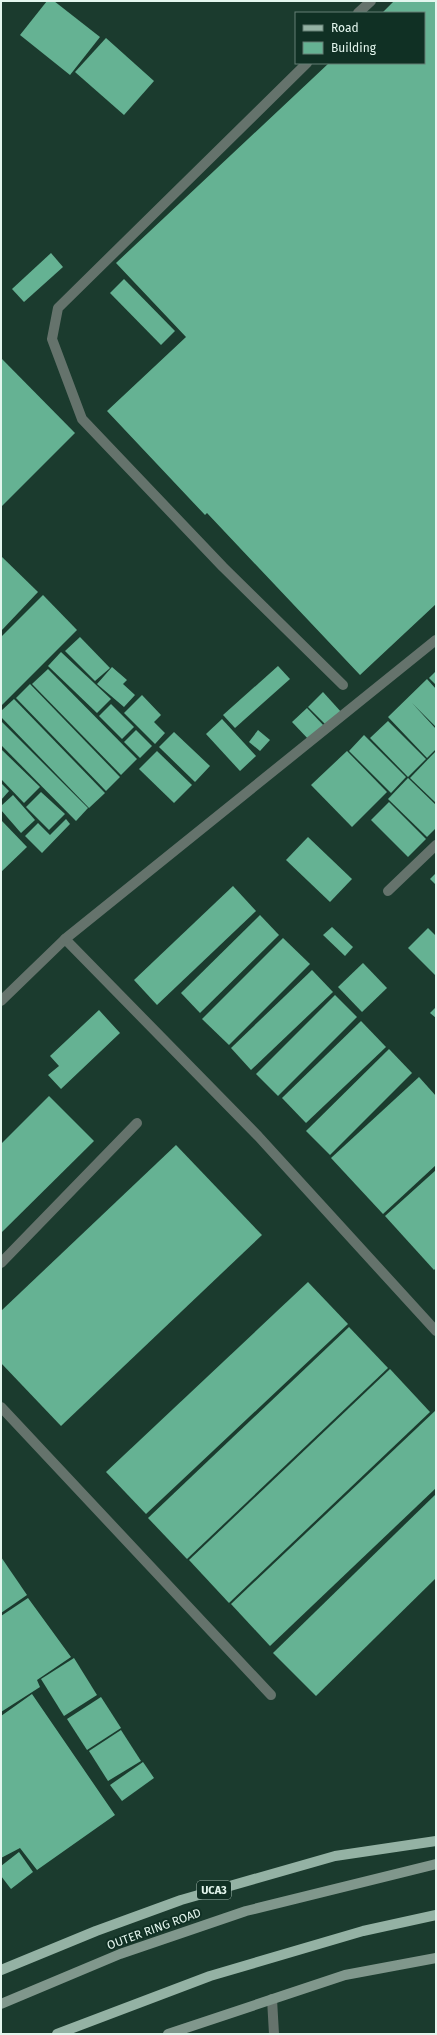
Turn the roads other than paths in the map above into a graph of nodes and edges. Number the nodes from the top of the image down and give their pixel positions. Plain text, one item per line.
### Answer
1 (371, 1) edge
2 (359, 12) edge
3 (306, 64) edge
4 (436, 640) edge
5 (343, 685) dead end
6 (436, 845) edge
7 (388, 891) dead end
8 (65, 939) junction
9 (1, 1002) edge
10 (137, 1123) dead end
11 (1, 1263) edge
12 (436, 1331) edge
13 (1, 1407) edge
14 (271, 1695) dead end
15 (436, 1841) edge
16 (436, 1864) edge
17 (436, 1915) edge
18 (436, 1958) edge
19 (1, 1970) edge
20 (272, 1999) junction
21 (1, 2004) edge
22 (57, 2034) edge
23 (168, 2034) edge
24 (274, 2034) edge

1 - 2 street
3 - 5 street
4 - 8 street
6 - 7 street
8 - 9 street
8 - 12 street
10 - 11 street
13 - 14 street
15 - 19 main road, OUTER RING ROAD / UCA3
16 - 21 main road, OUTER RING ROAD / UCA3
17 - 22 main road
18 - 20 main road
20 - 23 main road
20 - 24 street

